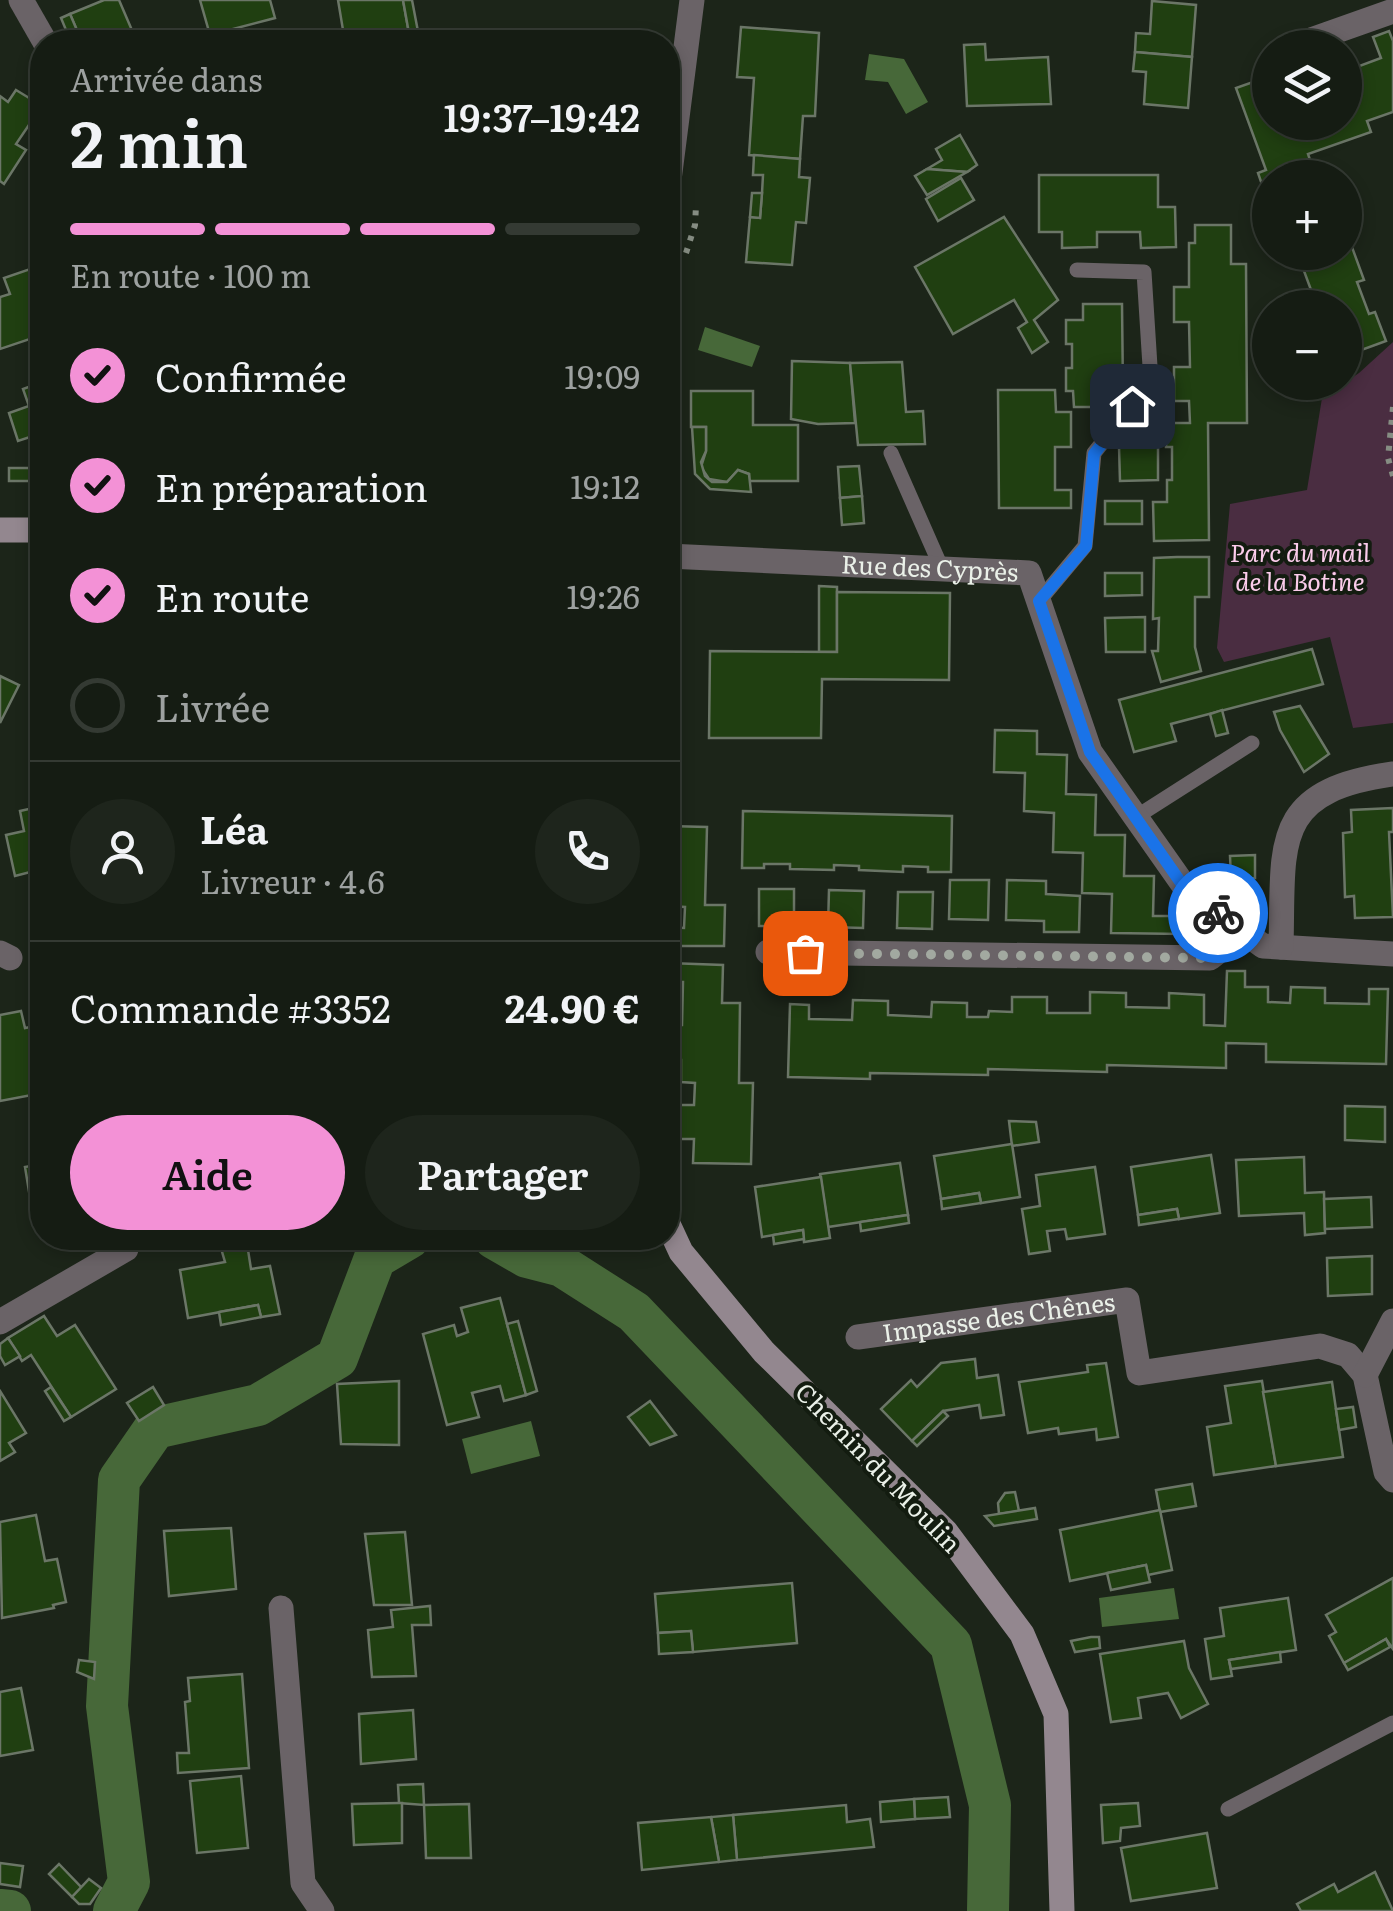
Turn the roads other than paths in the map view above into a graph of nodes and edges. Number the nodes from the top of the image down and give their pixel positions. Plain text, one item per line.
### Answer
1 (20, 0) edge
2 (692, 0) edge
3 (1393, 11) edge
4 (38, 30) edge
5 (1339, 30) edge
6 (680, 63) edge
7 (1077, 270) dead end
8 (892, 453) dead end
9 (0, 530) edge
10 (30, 530) edge
11 (680, 557) edge
12 (942, 569) junction
13 (1039, 601) junction
14 (1252, 743) dead end
15 (1393, 774) edge
16 (1136, 817) junction
17 (1243, 932) junction
18 (1281, 947) junction
19 (768, 952) dead end
20 (1393, 954) edge
21 (126, 1250) dead end
22 (680, 1250) edge
23 (1393, 1321) edge
24 (0, 1322) edge
25 (858, 1337) dead end
26 (1366, 1374) junction
27 (1393, 1480) edge
28 (281, 1608) dead end
29 (1393, 1723) edge
30 (1228, 1809) dead end
31 (322, 1911) edge
32 (1062, 1911) edge

1 - 4 street
2 - 6 street
3 - 5 street
7 - 13 lane
8 - 12 lane
9 - 10 street
11 - 12 street, Rue des Cyprès
12 - 13 street, Rue des Cyprès
13 - 16 street, Rue des Cyprès
14 - 16 lane
15 - 18 street
16 - 17 street, Rue des Cyprès
17 - 18 street, Rue des Cyprès
17 - 19 street
18 - 20 street, Rue des Cyprès
21 - 24 street
22 - 32 street, Chemin du Moulin
23 - 26 street
25 - 26 street, Impasse des Chênes
26 - 27 street
28 - 31 street
29 - 30 lane

